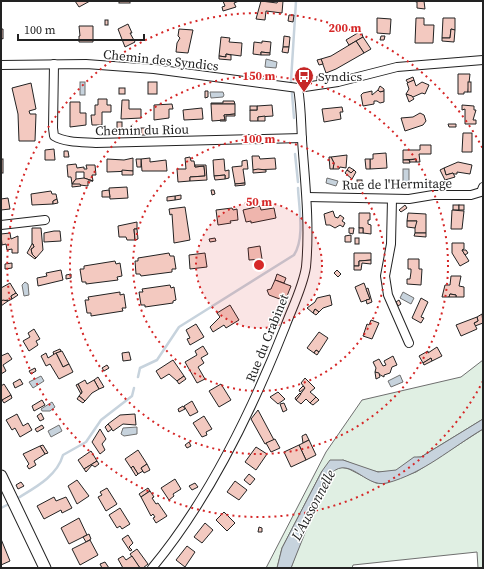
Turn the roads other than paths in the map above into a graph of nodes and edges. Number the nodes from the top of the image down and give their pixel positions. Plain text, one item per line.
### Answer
1 (483, 60) edge
2 (54, 64) junction
3 (1, 65) edge
4 (294, 88) junction
5 (302, 138) junction
6 (482, 192) edge
7 (307, 197) junction
8 (392, 199) junction
9 (45, 220) dead end
10 (1, 226) edge
11 (409, 343) dead end
12 (1, 476) edge
13 (46, 568) edge
14 (152, 568) edge

1 - 4 street, Chemin des Syndics
2 - 3 street, Chemin des Syndics
2 - 4 street, Chemin des Syndics
2 - 5 street, Chemin du Riou
4 - 5 street, Rue du Crabinet
5 - 7 street, Rue du Crabinet
6 - 8 street, Rue de l'Hermitage
7 - 8 street, Rue de l'Hermitage
7 - 14 street, Rue du Crabinet
8 - 11 street
9 - 10 street
12 - 13 main road

